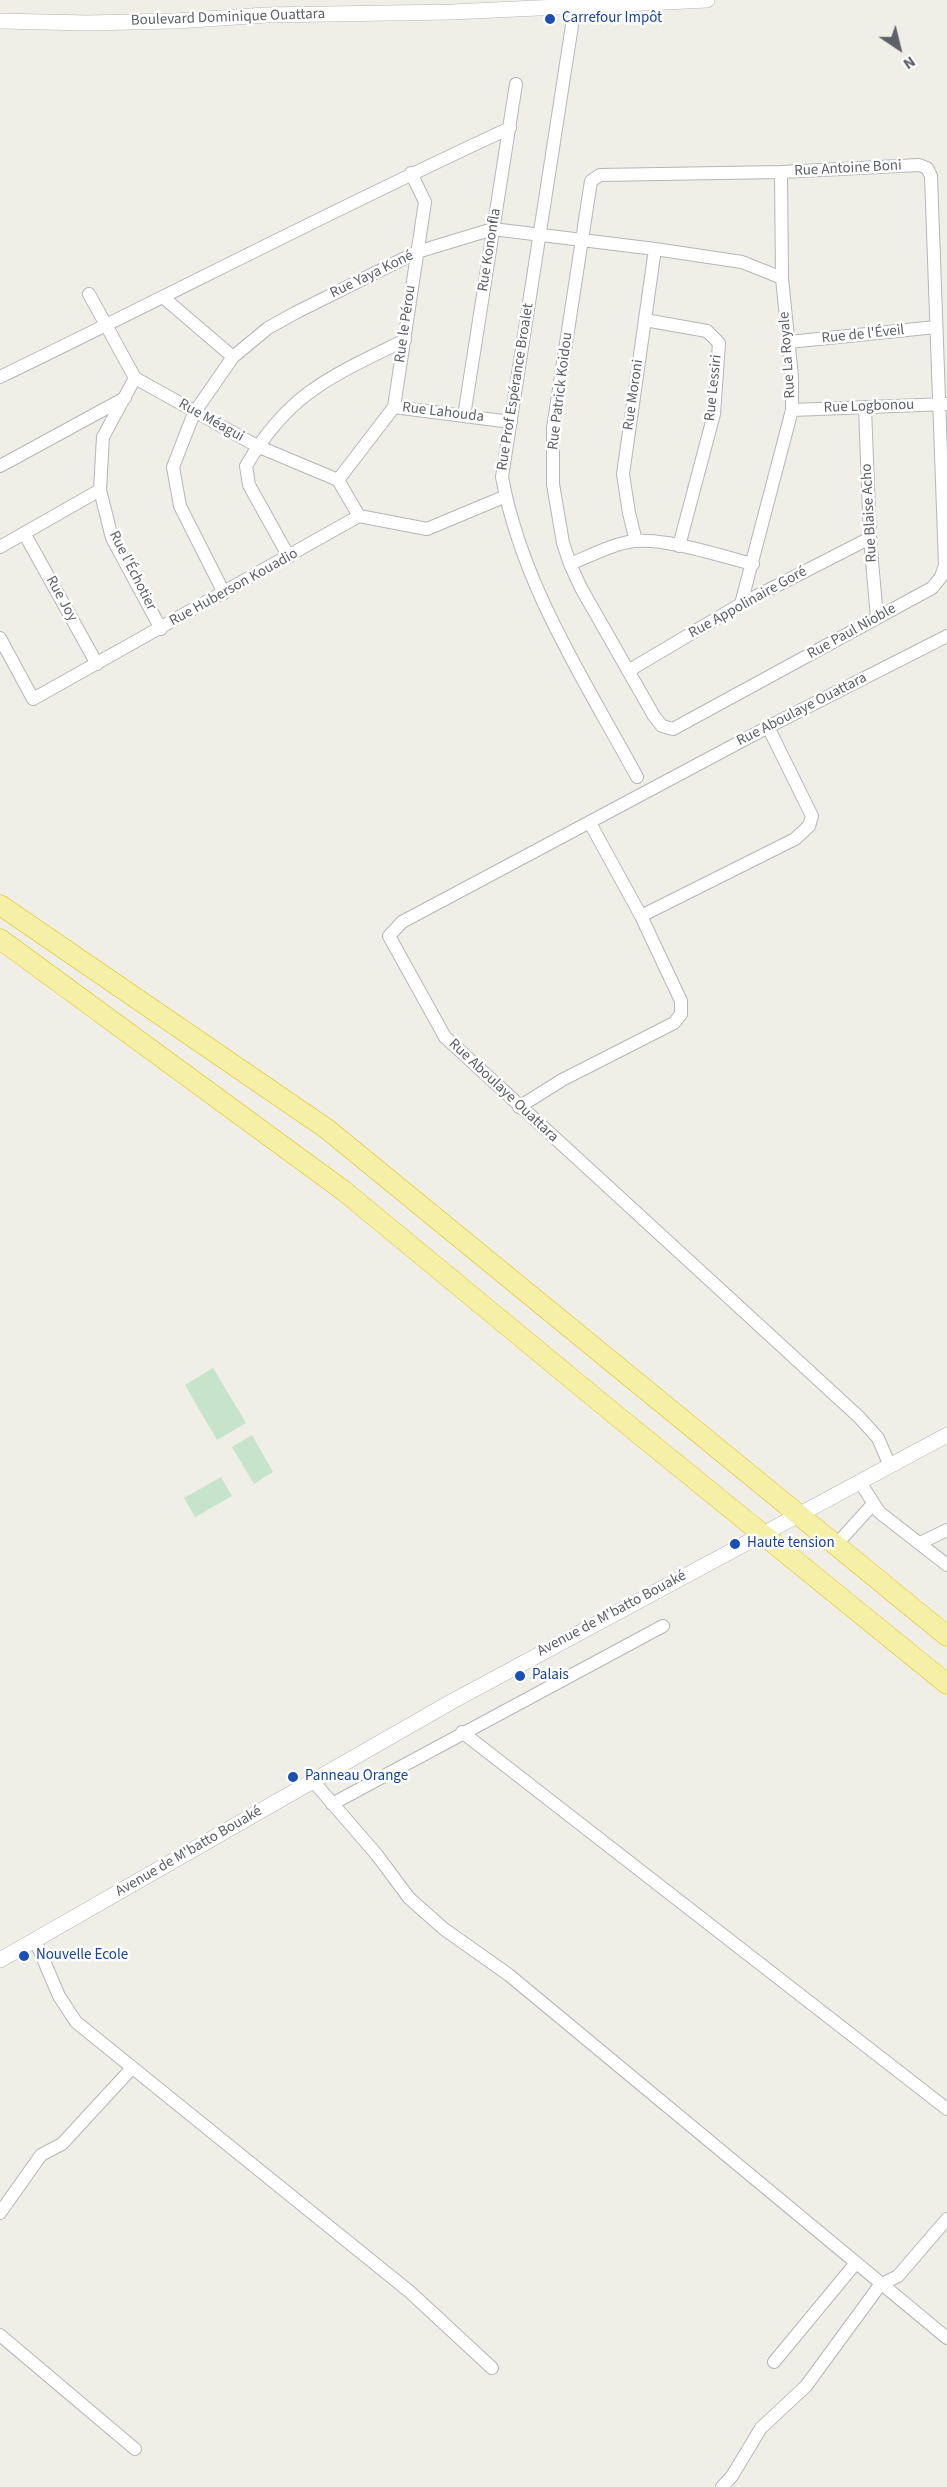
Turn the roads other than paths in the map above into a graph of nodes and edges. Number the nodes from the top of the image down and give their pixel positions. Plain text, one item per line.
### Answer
1 (707, 0) edge
2 (575, 6) junction
3 (0, 21) edge
4 (516, 84) dead end
5 (510, 128) junction
6 (781, 172) junction
7 (411, 173) junction
8 (493, 229) junction
9 (540, 233) junction
10 (583, 239) junction
11 (655, 249) junction
12 (417, 252) junction
13 (782, 278) junction
14 (89, 294) dead end
15 (164, 298) junction
16 (645, 320) junction
17 (106, 326) junction
18 (936, 327) junction
19 (405, 340) junction
20 (789, 342) junction
21 (233, 357) junction
22 (0, 377) edge
23 (135, 378) junction
24 (124, 398) junction
25 (943, 404) edge
26 (394, 407) junction
27 (865, 408) junction
28 (792, 410) junction
29 (194, 413) junction
30 (464, 416) junction
31 (511, 422) junction
32 (257, 446) junction
33 (0, 466) edge
34 (339, 480) junction
35 (100, 490) junction
36 (506, 496) junction
37 (359, 516) junction
38 (24, 533) junction
39 (870, 538) junction
40 (636, 541) junction
41 (678, 546) junction
42 (0, 547) edge
43 (289, 557) junction
44 (570, 564) junction
45 (753, 564) junction
46 (224, 592) junction
47 (741, 604) junction
48 (877, 618) junction
49 (161, 629) junction
50 (947, 636) edge
51 (0, 638) edge
52 (97, 664) junction
53 (628, 671) junction
54 (768, 727) junction
55 (637, 777) dead end
56 (590, 823) junction
57 (0, 905) edge
58 (641, 916) junction
59 (0, 939) edge
60 (519, 1107) junction
61 (947, 1436) edge
62 (890, 1466) junction
63 (860, 1482) junction
64 (873, 1504) junction
65 (797, 1515) junction
66 (947, 1530) edge
67 (762, 1533) junction
68 (920, 1544) junction
69 (835, 1546) junction
70 (947, 1565) edge
71 (663, 1626) dead end
72 (947, 1636) edge
73 (947, 1684) edge
74 (462, 1732) junction
75 (314, 1780) junction
76 (332, 1804) junction
77 (35, 1940) junction
78 (0, 1960) edge
79 (132, 2068) junction
80 (947, 2109) edge
81 (0, 2213) edge
82 (947, 2218) edge
83 (855, 2264) junction
84 (880, 2285) junction
85 (0, 2335) edge
86 (947, 2338) edge
87 (774, 2362) dead end
88 (492, 2368) dead end
89 (135, 2448) dead end
90 (722, 2487) edge

1 - 2 street, Boulevard Dominique Ouattara
2 - 3 street, Boulevard Dominique Ouattara
2 - 9 street, Rue Prof Espérance Broalet
4 - 5 street, Rue Kononfla
5 - 7 street
5 - 8 street, Rue Kononfla
6 - 10 street, Rue Antoine Boni
6 - 13 street, Rue La Royale
6 - 18 street, Rue Antoine Boni
7 - 12 street, Rue le Pérou
7 - 15 street
8 - 9 street, Rue Yaya Koné
8 - 12 street, Rue Yaya Koné
8 - 30 street, Rue Kononfla
9 - 10 street, Rue Yaya Koné
9 - 31 street, Rue Prof Espérance Broalet
10 - 11 street, Rue Yaya Koné
10 - 44 street, Rue Patrick Koidou
11 - 13 street, Rue Yaya Koné
11 - 16 street, Rue Moroni
12 - 19 street, Rue le Pérou
12 - 21 street, Rue Yaya Koné
13 - 20 street, Rue La Royale
14 - 17 street
15 - 17 street
15 - 21 street
16 - 40 street, Rue Moroni
16 - 41 street, Rue Lessiri
17 - 22 street
17 - 23 street
18 - 20 street, Rue de l'Éveil
18 - 25 street, Rue Antoine Boni
19 - 26 street, Rue le Pérou
19 - 32 street
20 - 28 street, Rue La Royale
21 - 29 street, Rue Yaya Koné
23 - 24 street, Rue l'Échotier
23 - 29 street, Rue Méagui
24 - 33 street
24 - 35 street, Rue l'Échotier
25 - 27 street, Rue Logbonou
25 - 48 street, Rue Paul Nioble
26 - 30 street, Rue Lahouda
26 - 34 street, Rue Lahouda
27 - 28 street, Rue Logbonou
27 - 39 street, Rue Blaise Acho
28 - 45 street, Rue La Royale
29 - 32 street, Rue Méagui
29 - 46 street, Rue Yaya Koné
30 - 31 street, Rue Lahouda
31 - 36 street, Rue Prof Espérance Broalet
32 - 34 street, Rue Méagui
32 - 43 street
34 - 37 street
35 - 38 street
35 - 49 street, Rue l'Échotier
36 - 37 street
36 - 55 street, Rue Prof Espérance Broalet
37 - 43 street, Rue Huberson Kouadio
38 - 42 street
38 - 52 street, Rue Joy
39 - 47 street, Rue Appolinaire Goré
39 - 48 street, Rue Blaise Acho
40 - 41 street
40 - 44 street
41 - 45 street
43 - 46 street, Rue Huberson Kouadio
44 - 53 street, Rue Patrick Koidou
45 - 47 street, Rue La Royale
46 - 49 street, Rue Huberson Kouadio
47 - 53 street, Rue Appolinaire Goré
48 - 53 street, Rue Paul Nioble
49 - 52 street, Rue Huberson Kouadio
50 - 54 street, Rue Aboulaye Ouattara
51 - 52 street, Rue Huberson Kouadio
54 - 56 street, Rue Aboulaye Ouattara
54 - 58 street
56 - 58 street
56 - 60 street, Rue Aboulaye Ouattara
57 - 65 highway
58 - 60 street
59 - 67 highway
60 - 62 street, Rue Aboulaye Ouattara
61 - 62 street, Avenue de M'batto Bouaké
62 - 63 street, Avenue de M'batto Bouaké
63 - 64 street
63 - 65 street, Avenue de M'batto Bouaké
64 - 68 street
64 - 69 street
65 - 67 street, Avenue de M'batto Bouaké
65 - 69 highway
66 - 68 street
67 - 73 highway
67 - 75 street, Avenue de M'batto Bouaké
68 - 70 street
69 - 72 highway
71 - 74 street
74 - 76 street
74 - 80 street
75 - 76 street
75 - 77 street, Avenue de M'batto Bouaké
76 - 83 street
77 - 78 street, Avenue de M'batto Bouaké
77 - 79 street
79 - 81 street
79 - 88 street
82 - 84 street
83 - 84 street
83 - 87 street
84 - 86 street
84 - 90 street
85 - 89 street

